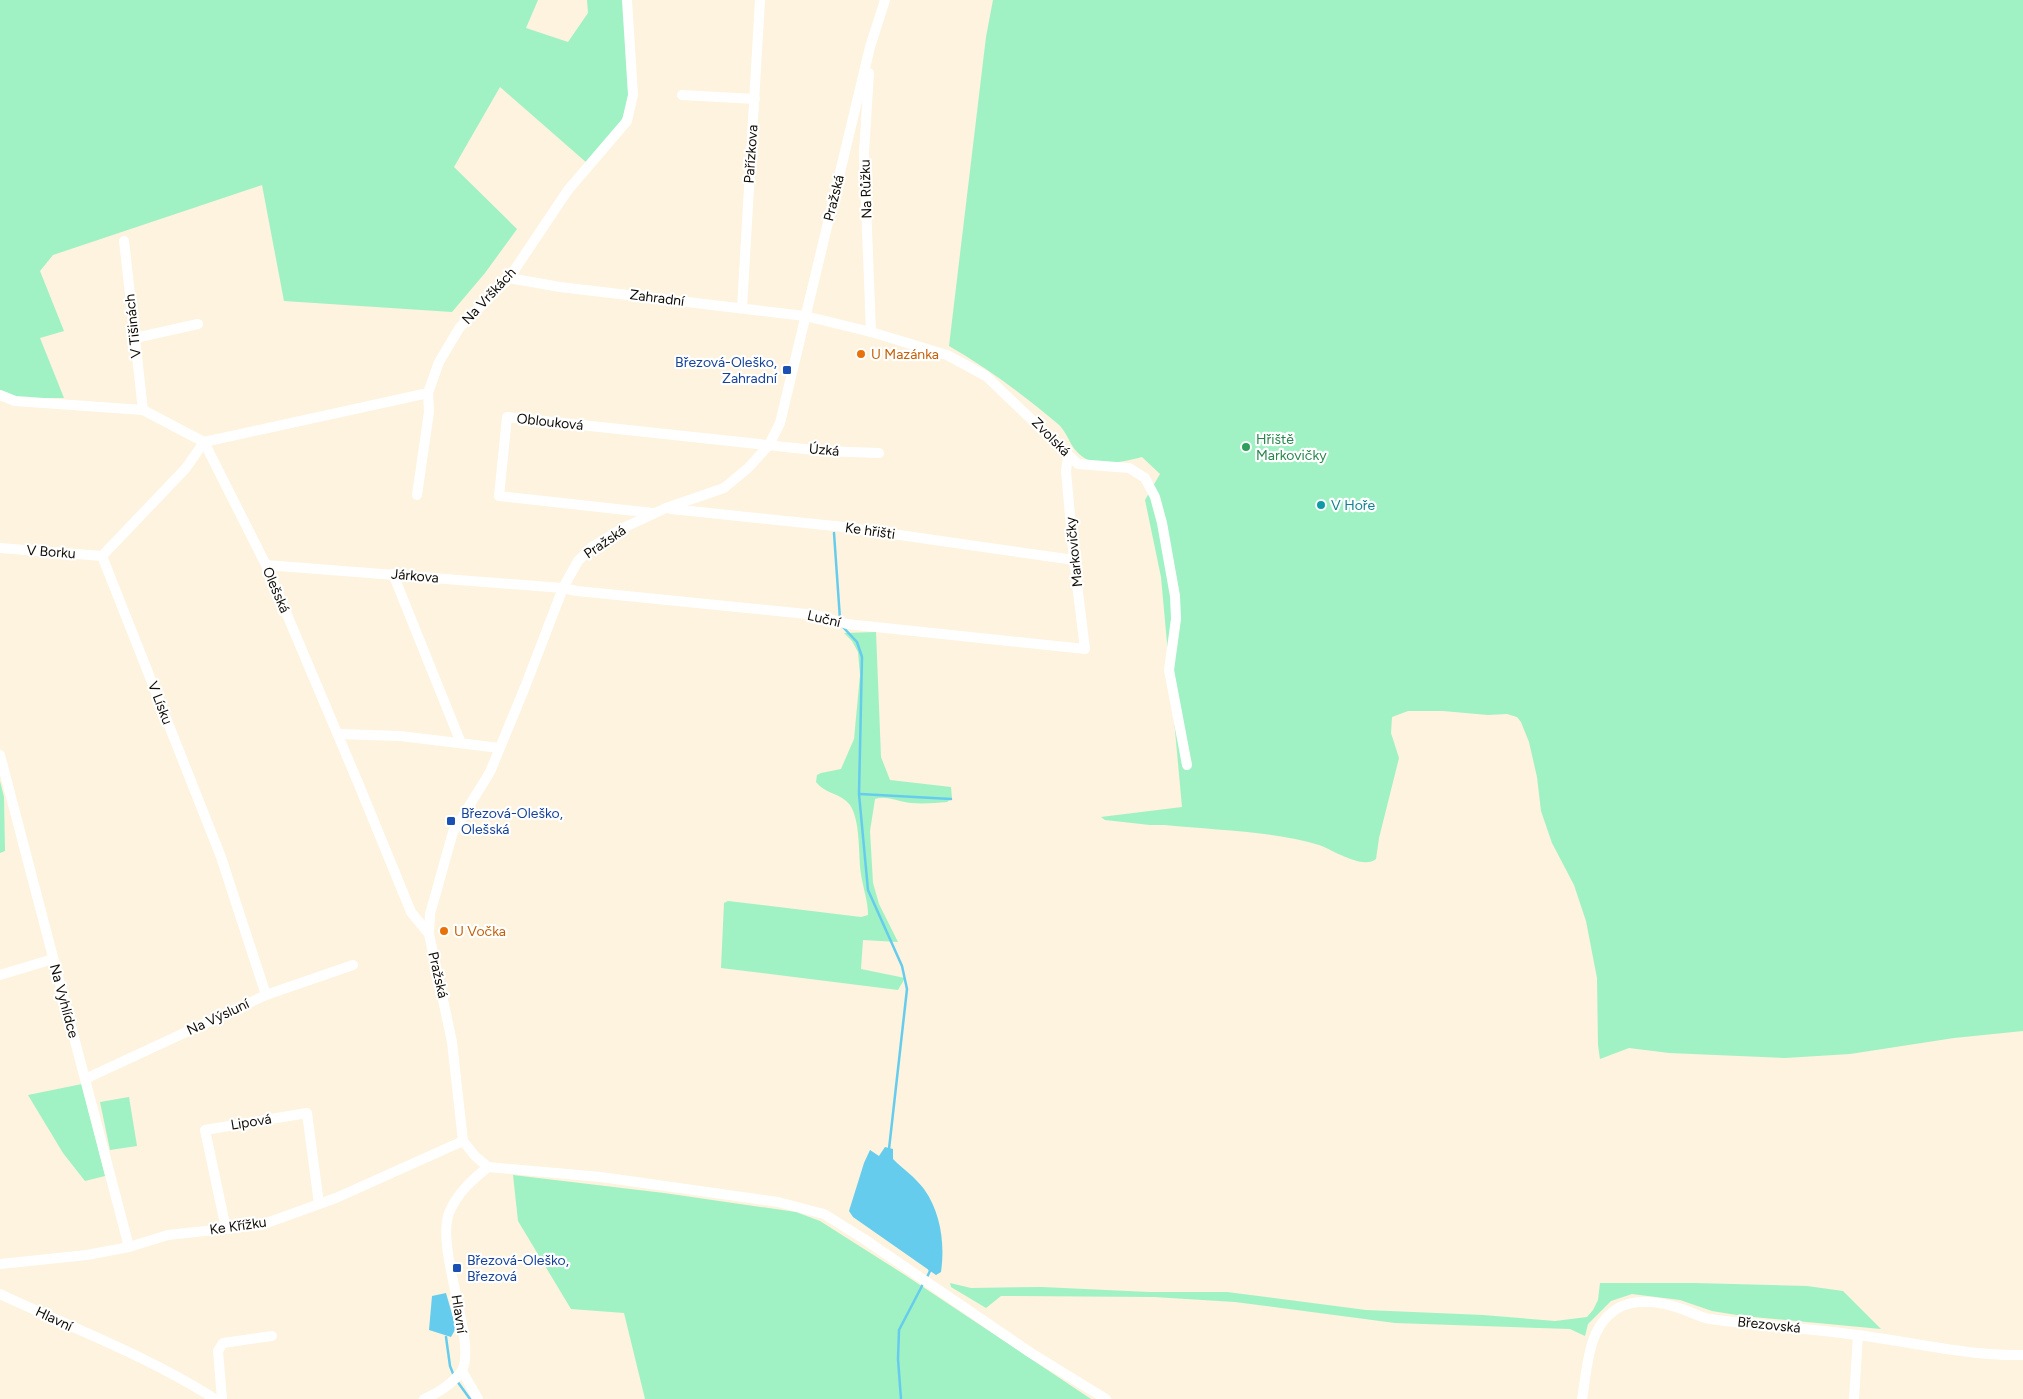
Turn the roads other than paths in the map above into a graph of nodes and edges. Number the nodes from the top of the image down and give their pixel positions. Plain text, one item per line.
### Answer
1 (627, 0) edge
2 (760, 0) edge
3 (885, 0) edge
4 (870, 47) junction
5 (682, 95) dead end
6 (755, 99) junction
7 (124, 241) dead end
8 (508, 278) junction
9 (742, 308) junction
10 (805, 316) junction
11 (198, 324) dead end
12 (871, 332) junction
13 (135, 338) junction
14 (428, 393) junction
15 (0, 395) edge
16 (142, 410) junction
17 (204, 442) junction
18 (769, 445) junction
19 (879, 454) dead end
20 (1068, 455) junction
21 (417, 495) dead end
22 (666, 508) junction
23 (655, 513) junction
24 (0, 548) edge
25 (102, 556) junction
26 (1074, 560) junction
27 (266, 565) junction
28 (393, 574) junction
29 (562, 588) junction
30 (1085, 649) joint
31 (338, 734) junction
32 (461, 743) junction
33 (500, 748) junction
34 (0, 754) edge
35 (1187, 765) dead end
36 (428, 934) junction
37 (53, 959) junction
38 (353, 965) dead end
39 (0, 975) edge
40 (266, 995) junction
41 (85, 1079) junction
42 (463, 1141) junction
43 (488, 1167) junction
44 (319, 1204) junction
45 (226, 1229) junction
46 (129, 1247) junction
47 (0, 1264) edge
48 (0, 1294) edge
49 (1858, 1335) junction
50 (272, 1336) dead end
51 (2023, 1355) edge
52 (462, 1371) junction
53 (215, 1399) edge
54 (222, 1399) edge
55 (424, 1399) edge
56 (478, 1399) edge
57 (1106, 1399) edge
58 (1582, 1399) edge
59 (1854, 1399) edge

1 - 8 street, Na Vrškách
2 - 6 street, Pařízkova
3 - 4 street, Pražská
4 - 10 street, Pražská
4 - 12 street, Na Růžku
5 - 6 street
6 - 9 street, Pařízkova
7 - 13 street, V Tišinách
8 - 9 street, Zahradní
8 - 14 street, Na Vrškách
9 - 10 street, Zahradní
10 - 12 street, Zvolská
10 - 18 street, Pražská
11 - 13 street
12 - 20 street, Zvolská
13 - 16 street, V Tišinách
14 - 17 street
14 - 21 street, Na Vrškách
15 - 16 street
16 - 17 street
17 - 25 street
17 - 27 street, Olešská
18 - 19 street, Úzká
18 - 22 street, Pražská
18 - 23 street, Oblouková
20 - 26 street, Markovičky
20 - 35 street, Zvolská
22 - 23 street, Pražská
22 - 26 street, Ke hřišti
23 - 29 street, Pražská
24 - 25 street, V Borku
25 - 40 street, V Lísku
26 - 30 street, Markovičky
27 - 28 street, Járkova
27 - 31 street, Olešská
28 - 29 street, Járkova
28 - 32 street
29 - 30 street, Luční
29 - 33 street, Pražská
31 - 32 street
31 - 36 street, Olešská
32 - 33 street
33 - 36 street, Pražská
34 - 37 street, Na Vyhlídce
36 - 42 street, Pražská
37 - 39 street
37 - 41 street, Na Vyhlídce
38 - 40 street, Na Výsluní
40 - 41 street, Na Výsluní
41 - 46 street, Na Vyhlídce
42 - 43 street
42 - 44 street, Ke Křížku
43 - 52 street, Hlavní
43 - 57 street
44 - 45 street, Ke Křížku
44 - 45 street, Lipová
45 - 46 street, Ke Křížku
46 - 47 street, Ke Křížku
48 - 53 street, Hlavní
49 - 51 street, Březovská
49 - 58 street, Březovská
49 - 59 street
50 - 54 street
52 - 55 street
52 - 56 street

